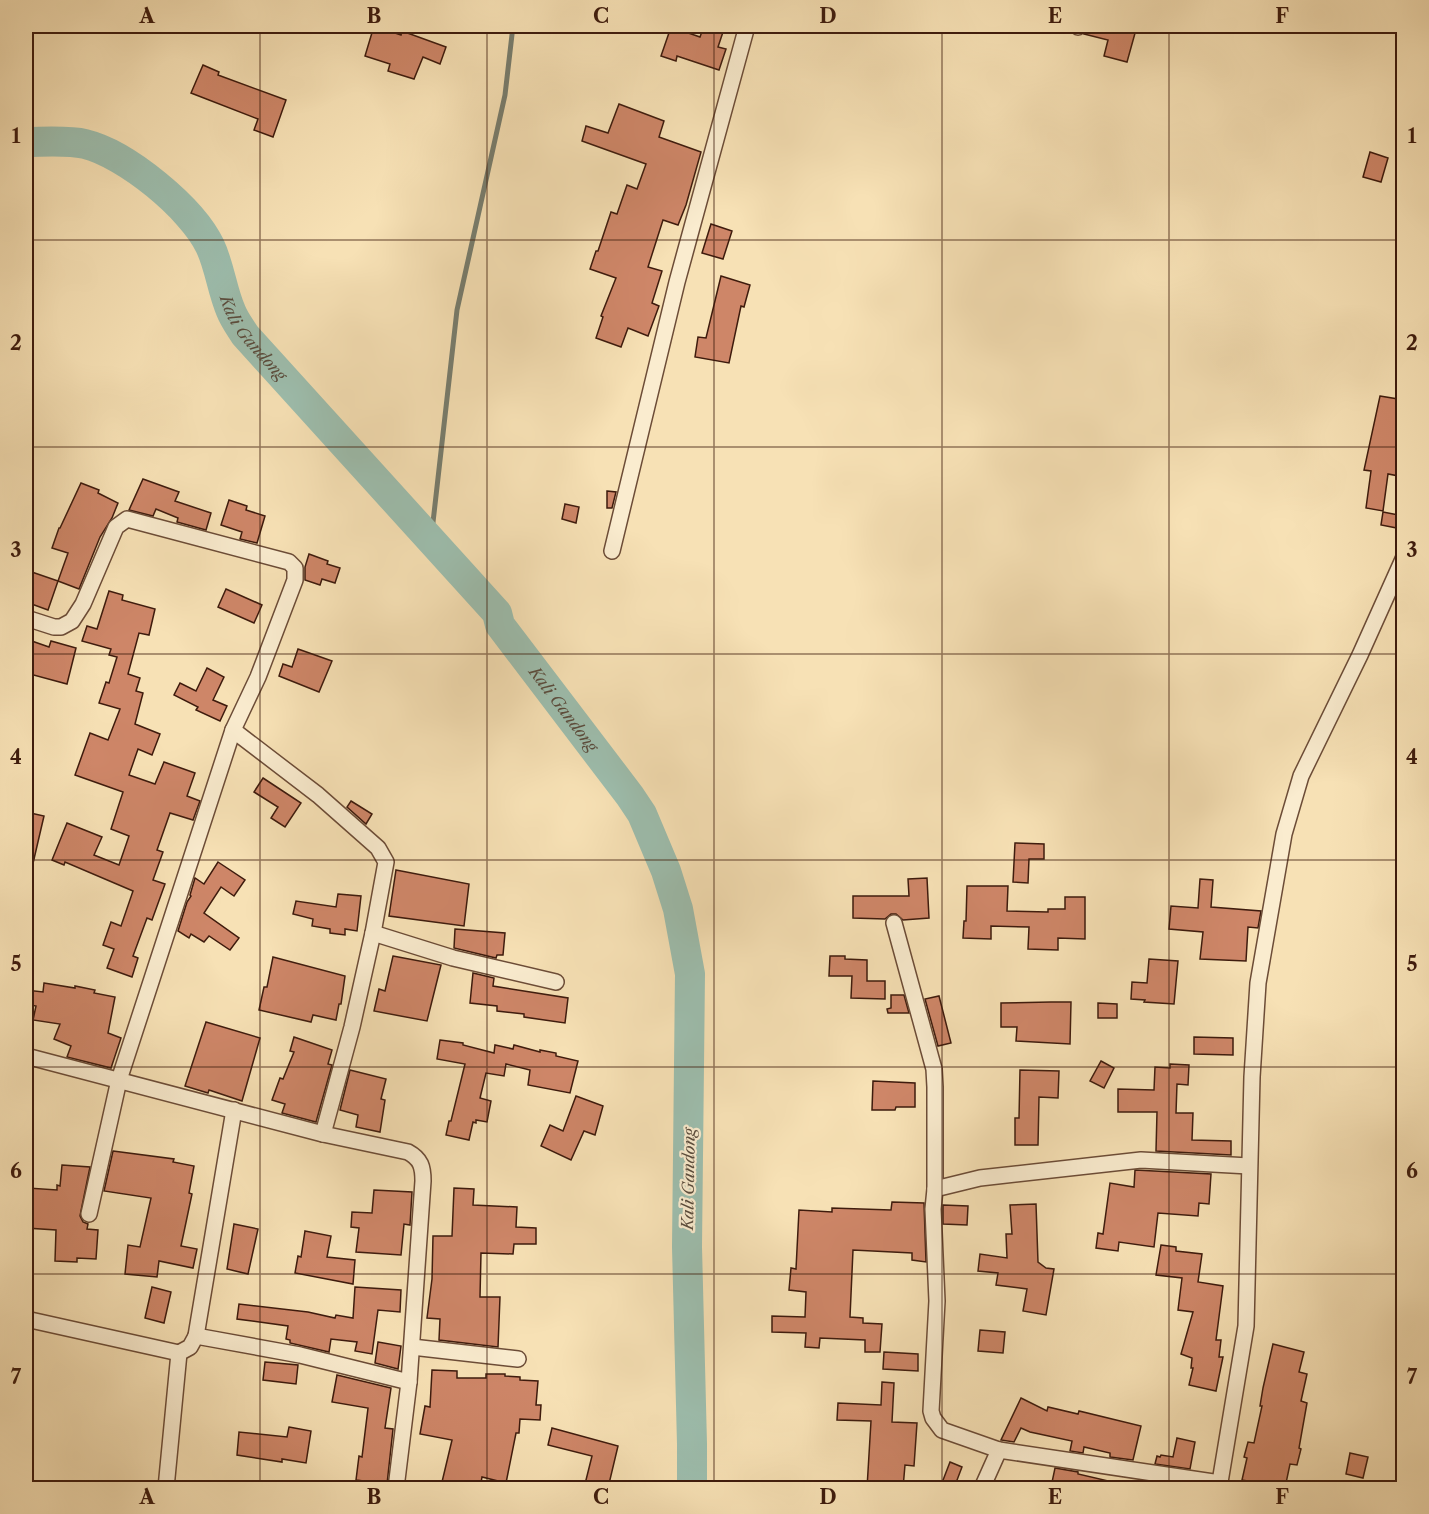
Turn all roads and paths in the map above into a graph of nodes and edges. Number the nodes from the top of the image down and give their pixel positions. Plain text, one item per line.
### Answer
1 (747, 26) edge
2 (612, 551) dead end
3 (1404, 557) edge
4 (26, 618) edge
5 (233, 730) junction
6 (894, 924) dead end
7 (373, 933) junction
8 (556, 982) dead end
9 (26, 1056) edge
10 (118, 1080) junction
11 (234, 1110) junction
12 (323, 1134) junction
13 (1249, 1166) junction
14 (935, 1189) junction
15 (89, 1214) dead end
16 (26, 1319) edge
17 (196, 1336) junction
18 (412, 1347) junction
19 (179, 1353) junction
20 (518, 1359) dead end
21 (409, 1382) junction
22 (999, 1450) junction
23 (1219, 1486) edge
24 (166, 1488) edge
25 (396, 1488) edge
26 (982, 1488) edge

1 - 2 street
3 - 13 street
4 - 5 street
5 - 7 street
5 - 10 street
6 - 14 street
7 - 8 street
7 - 12 street
9 - 10 street
10 - 11 street
10 - 15 street
11 - 12 street
11 - 17 street
12 - 18 street
13 - 14 street
13 - 23 street
14 - 22 street
16 - 19 street
17 - 19 street
17 - 21 street
18 - 20 street
18 - 21 street
19 - 24 street
21 - 25 street
22 - 23 street
22 - 26 street

